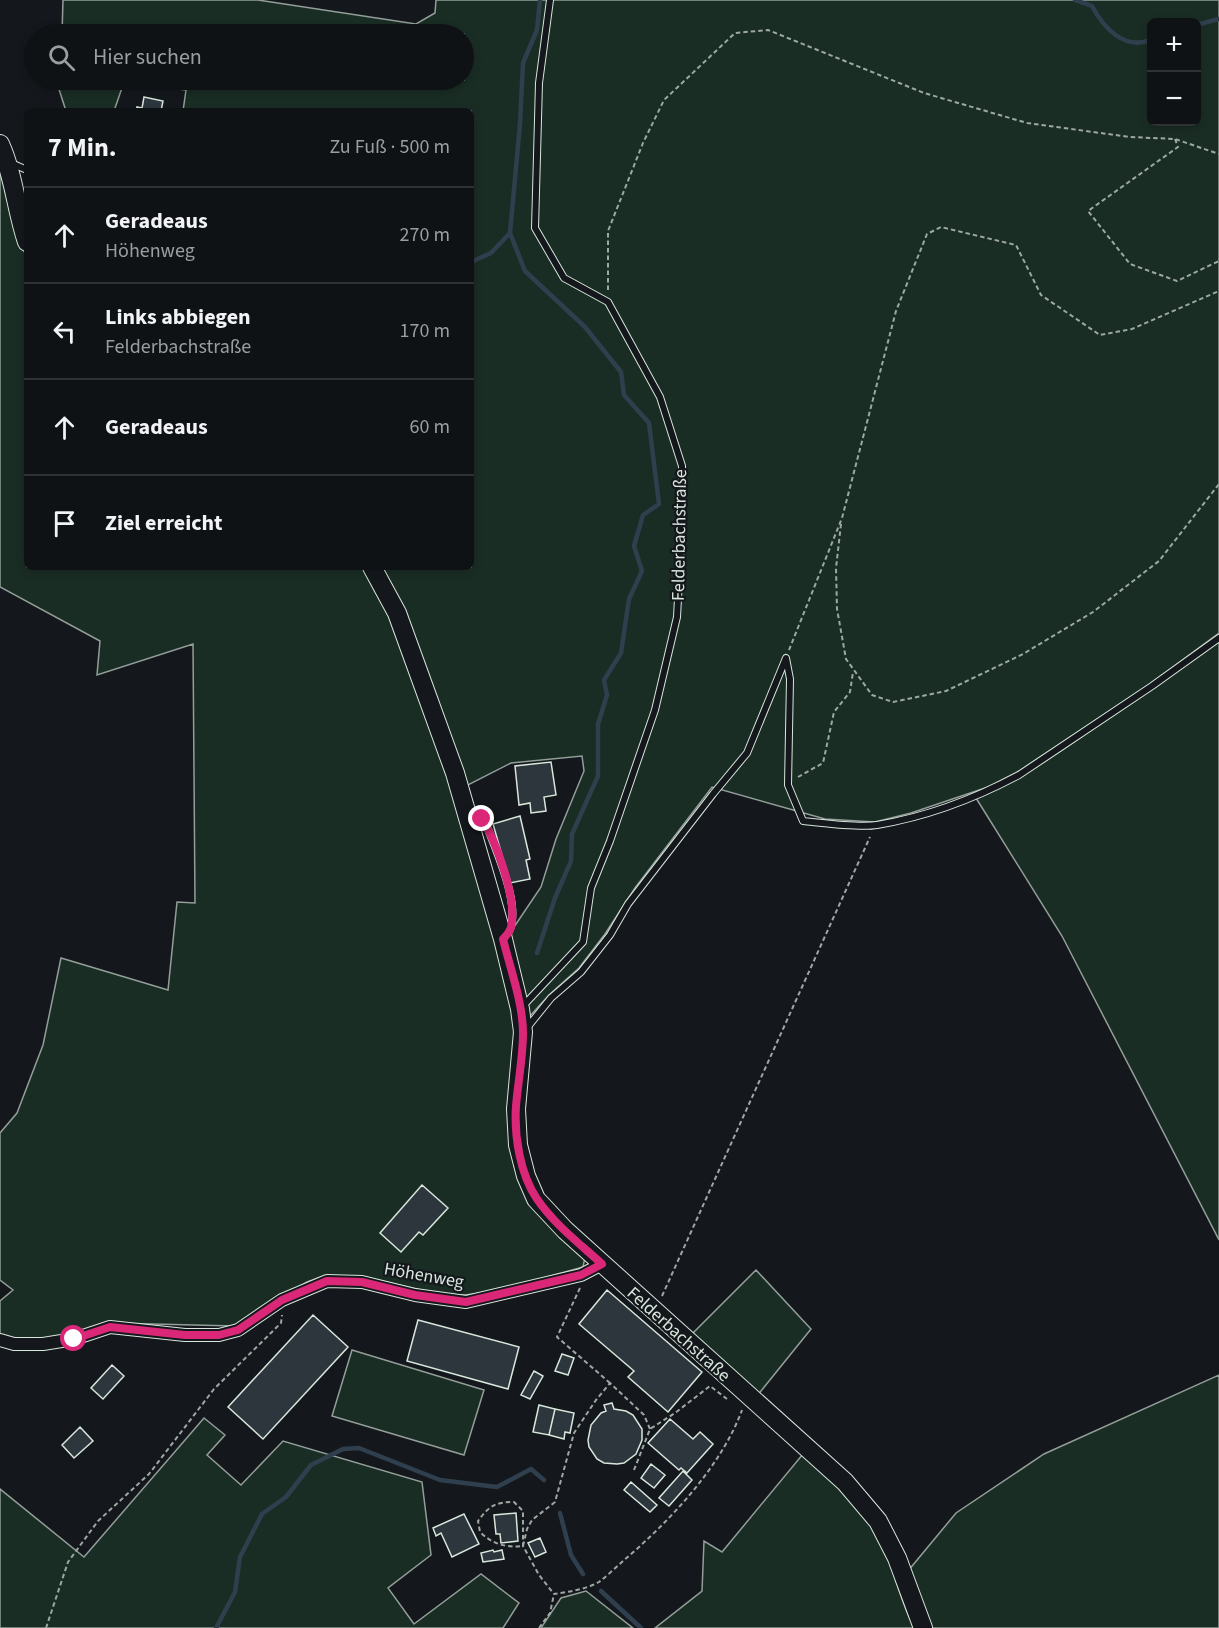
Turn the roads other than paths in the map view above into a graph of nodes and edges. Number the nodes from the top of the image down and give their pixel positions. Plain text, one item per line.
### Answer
1 (550, 0) edge
2 (0, 144) edge
3 (8, 161) junction
4 (24, 169) edge
5 (24, 234) edge
6 (374, 570) edge
7 (1219, 638) edge
8 (520, 1009) junction
9 (523, 1032) junction
10 (595, 1268) junction
11 (0, 1340) edge
12 (923, 1628) edge

1 - 8 lane, Felderbachstraße
2 - 3 street
3 - 4 lane
3 - 5 street
6 - 8 street, Felderbachstraße
7 - 9 lane
8 - 9 street, Felderbachstraße
9 - 10 street, Felderbachstraße
10 - 11 street, Höhenweg
10 - 12 street, Felderbachstraße

